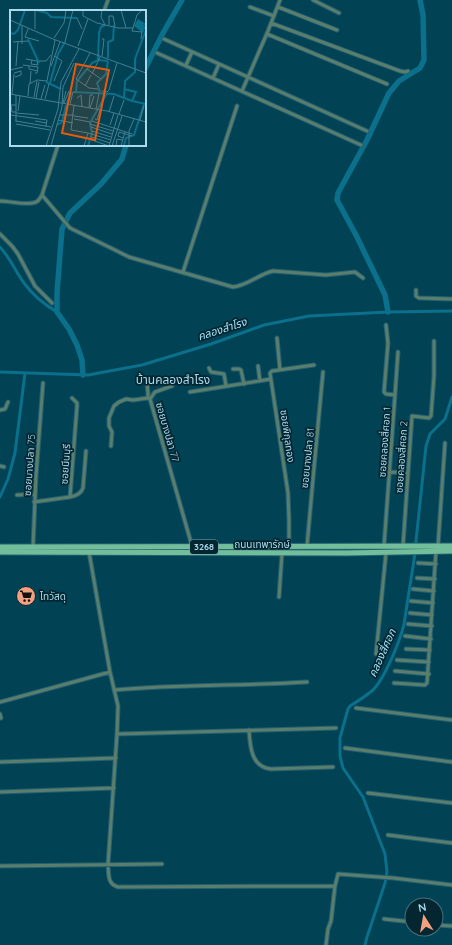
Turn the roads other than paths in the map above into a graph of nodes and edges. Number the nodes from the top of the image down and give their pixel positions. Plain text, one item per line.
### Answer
1 (108, 0) edge
2 (280, 0) edge
3 (313, 0) edge
4 (250, 7) dead end
5 (278, 7) junction
6 (104, 10) edge
7 (339, 13) dead end
8 (274, 16) junction
9 (271, 23) junction
10 (337, 30) dead end
11 (267, 34) junction
12 (164, 39) dead end
13 (192, 52) junction
14 (157, 53) dead end
15 (219, 64) junction
16 (186, 66) junction
17 (408, 71) dead end
18 (213, 78) junction
19 (248, 78) junction
20 (387, 84) dead end
21 (242, 91) junction
22 (237, 106) dead end
23 (367, 131) dead end
24 (361, 145) dead end
25 (58, 146) edge
26 (42, 195) junction
27 (0, 201) edge
28 (0, 234) edge
29 (183, 272) junction
30 (363, 278) dead end
31 (416, 290) dead end
32 (452, 299) edge
33 (52, 303) dead end
34 (386, 325) dead end
35 (277, 338) dead end
36 (434, 341) dead end
37 (398, 352) dead end
38 (314, 365) dead end
39 (258, 366) dead end
40 (209, 368) dead end
41 (233, 369) dead end
42 (280, 370) junction
43 (323, 372) dead end
44 (173, 380) dead end
45 (271, 380) junction
46 (260, 381) junction
47 (43, 383) dead end
48 (147, 384) dead end
49 (244, 384) junction
50 (226, 386) junction
51 (190, 392) dead end
52 (395, 395) junction
53 (72, 398) dead end
54 (149, 398) junction
55 (8, 402) dead end
56 (0, 410) edge
57 (445, 443) dead end
58 (111, 446) dead end
59 (86, 451) dead end
60 (390, 472) junction
61 (408, 473) junction
62 (35, 494) junction
63 (17, 495) dead end
64 (70, 497) junction
65 (34, 502) junction
66 (192, 546) junction
67 (218, 546) junction
68 (289, 546) junction
69 (307, 546) junction
70 (384, 546) junction
71 (452, 546) edge
72 (0, 547) edge
73 (33, 547) junction
74 (407, 548) junction
75 (437, 548) junction
76 (452, 551) edge
77 (0, 552) edge
78 (89, 552) junction
79 (219, 552) junction
80 (386, 552) junction
81 (282, 553) junction
82 (418, 563) dead end
83 (436, 564) junction
84 (417, 578) dead end
85 (435, 579) junction
86 (413, 589) dead end
87 (434, 591) junction
88 (279, 597) dead end
89 (411, 601) dead end
90 (433, 603) junction
91 (410, 613) dead end
92 (432, 615) junction
93 (408, 624) dead end
94 (432, 626) junction
95 (405, 636) dead end
96 (431, 639) junction
97 (406, 649) dead end
98 (430, 650) junction
99 (376, 654) dead end
100 (396, 660) dead end
101 (429, 662) junction
102 (395, 671) dead end
103 (110, 672) junction
104 (429, 674) junction
105 (307, 682) dead end
106 (394, 683) dead end
107 (114, 690) junction
108 (0, 702) edge
109 (356, 708) dead end
110 (0, 714) edge
111 (1, 718) edge
112 (452, 720) edge
113 (336, 728) dead end
114 (249, 730) junction
115 (118, 734) junction
116 (345, 748) dead end
117 (116, 758) junction
118 (0, 762) edge
119 (452, 762) edge
120 (333, 767) dead end
121 (114, 788) junction
122 (0, 792) edge
123 (368, 793) dead end
124 (452, 803) edge
125 (388, 835) dead end
126 (452, 843) edge
127 (162, 864) dead end
128 (108, 865) junction
129 (0, 866) edge
130 (452, 885) edge
131 (335, 886) junction
132 (384, 919) dead end
133 (404, 921) edge
134 (326, 945) edge

1 - 6 street
2 - 5 street
3 - 7 street
4 - 8 street
5 - 8 street
5 - 10 street
8 - 9 street
9 - 11 street
9 - 17 street
11 - 19 street
11 - 20 street
12 - 13 street
13 - 15 street
13 - 16 street
14 - 16 street
15 - 18 street
15 - 19 street
16 - 18 street
18 - 21 street
19 - 21 street
19 - 23 street
21 - 24 street
22 - 29 street
25 - 26 street
26 - 27 street
26 - 29 street
28 - 33 street
29 - 30 street
31 - 32 street
34 - 52 street, ซอยคลองสี่ศอก 1
35 - 42 street
36 - 61 street, ซอยคลองสี่ศอก 2
37 - 52 street
38 - 42 street
39 - 46 street
40 - 50 street
41 - 49 street
42 - 45 street
43 - 69 street, ซอยบางปลา 81
44 - 54 street
45 - 46 street
45 - 68 street, ซอยพิกุลทอง
46 - 49 street
47 - 62 street, ซอยบางปลา 75
48 - 54 street
49 - 50 street
50 - 51 street
52 - 60 street, ซอยคลองสี่ศอก 1
53 - 64 street, ซอยมีนบุรี
54 - 58 street, ซอยบางปลา 77
54 - 66 street, ซอยบางปลา 77
55 - 56 street
57 - 75 street
59 - 64 street
60 - 61 street
60 - 70 street, ซอยคลองสี่ศอก 1
61 - 74 street, ซอยคลองสี่ศอก 2
62 - 63 street
62 - 65 street, ซอยบางปลา 75
64 - 65 street, ซอยมีนบุรี
65 - 73 street, ซอยบางปลา 75
66 - 67 main road, ถนนเทพารักษ์ / 3268
66 - 73 main road, ถนนเทพารักษ์ / 3268
67 - 68 main road, ถนนเทพารักษ์ / 3268
67 - 79 main road
68 - 69 main road, ถนนเทพารักษ์ / 3268
69 - 70 main road, ถนนเทพารักษ์ / 3268
70 - 74 main road, ถนนเทพารักษ์ / 3268
71 - 75 main road, ถนนเทพารักษ์ / 3268
72 - 73 main road, ถนนเทพารักษ์ / 3268
74 - 75 main road, ถนนเทพารักษ์ / 3268
74 - 80 main road, ถนนเทพารักษ์ / 3268
75 - 76 main road, ถนนเทพารักษ์ / 3268
75 - 83 street
77 - 78 main road, ถนนเทพารักษ์ / 3268
78 - 79 main road, ถนนเทพารักษ์ / 3268
78 - 103 street
79 - 81 main road, ถนนเทพารักษ์ / 3268
80 - 81 main road, ถนนเทพารักษ์ / 3268
80 - 99 street
81 - 88 street
82 - 83 street
83 - 85 street
84 - 85 street
85 - 87 street
86 - 87 street
87 - 90 street
89 - 90 street
90 - 92 street
91 - 92 street
92 - 94 street
93 - 94 street
94 - 96 street
95 - 96 street
96 - 98 street
97 - 98 street
98 - 101 street
100 - 101 street
101 - 104 street
102 - 104 street
103 - 107 street
103 - 108 street
104 - 106 street
105 - 107 street
107 - 115 street
109 - 112 street
110 - 111 street
113 - 114 street
114 - 115 street
114 - 120 street
115 - 117 street
116 - 119 street
117 - 118 street
117 - 121 street
121 - 122 street
121 - 128 street
123 - 124 street
125 - 126 street
127 - 128 street
128 - 129 street
128 - 131 street
130 - 131 street
131 - 134 street
132 - 133 street

